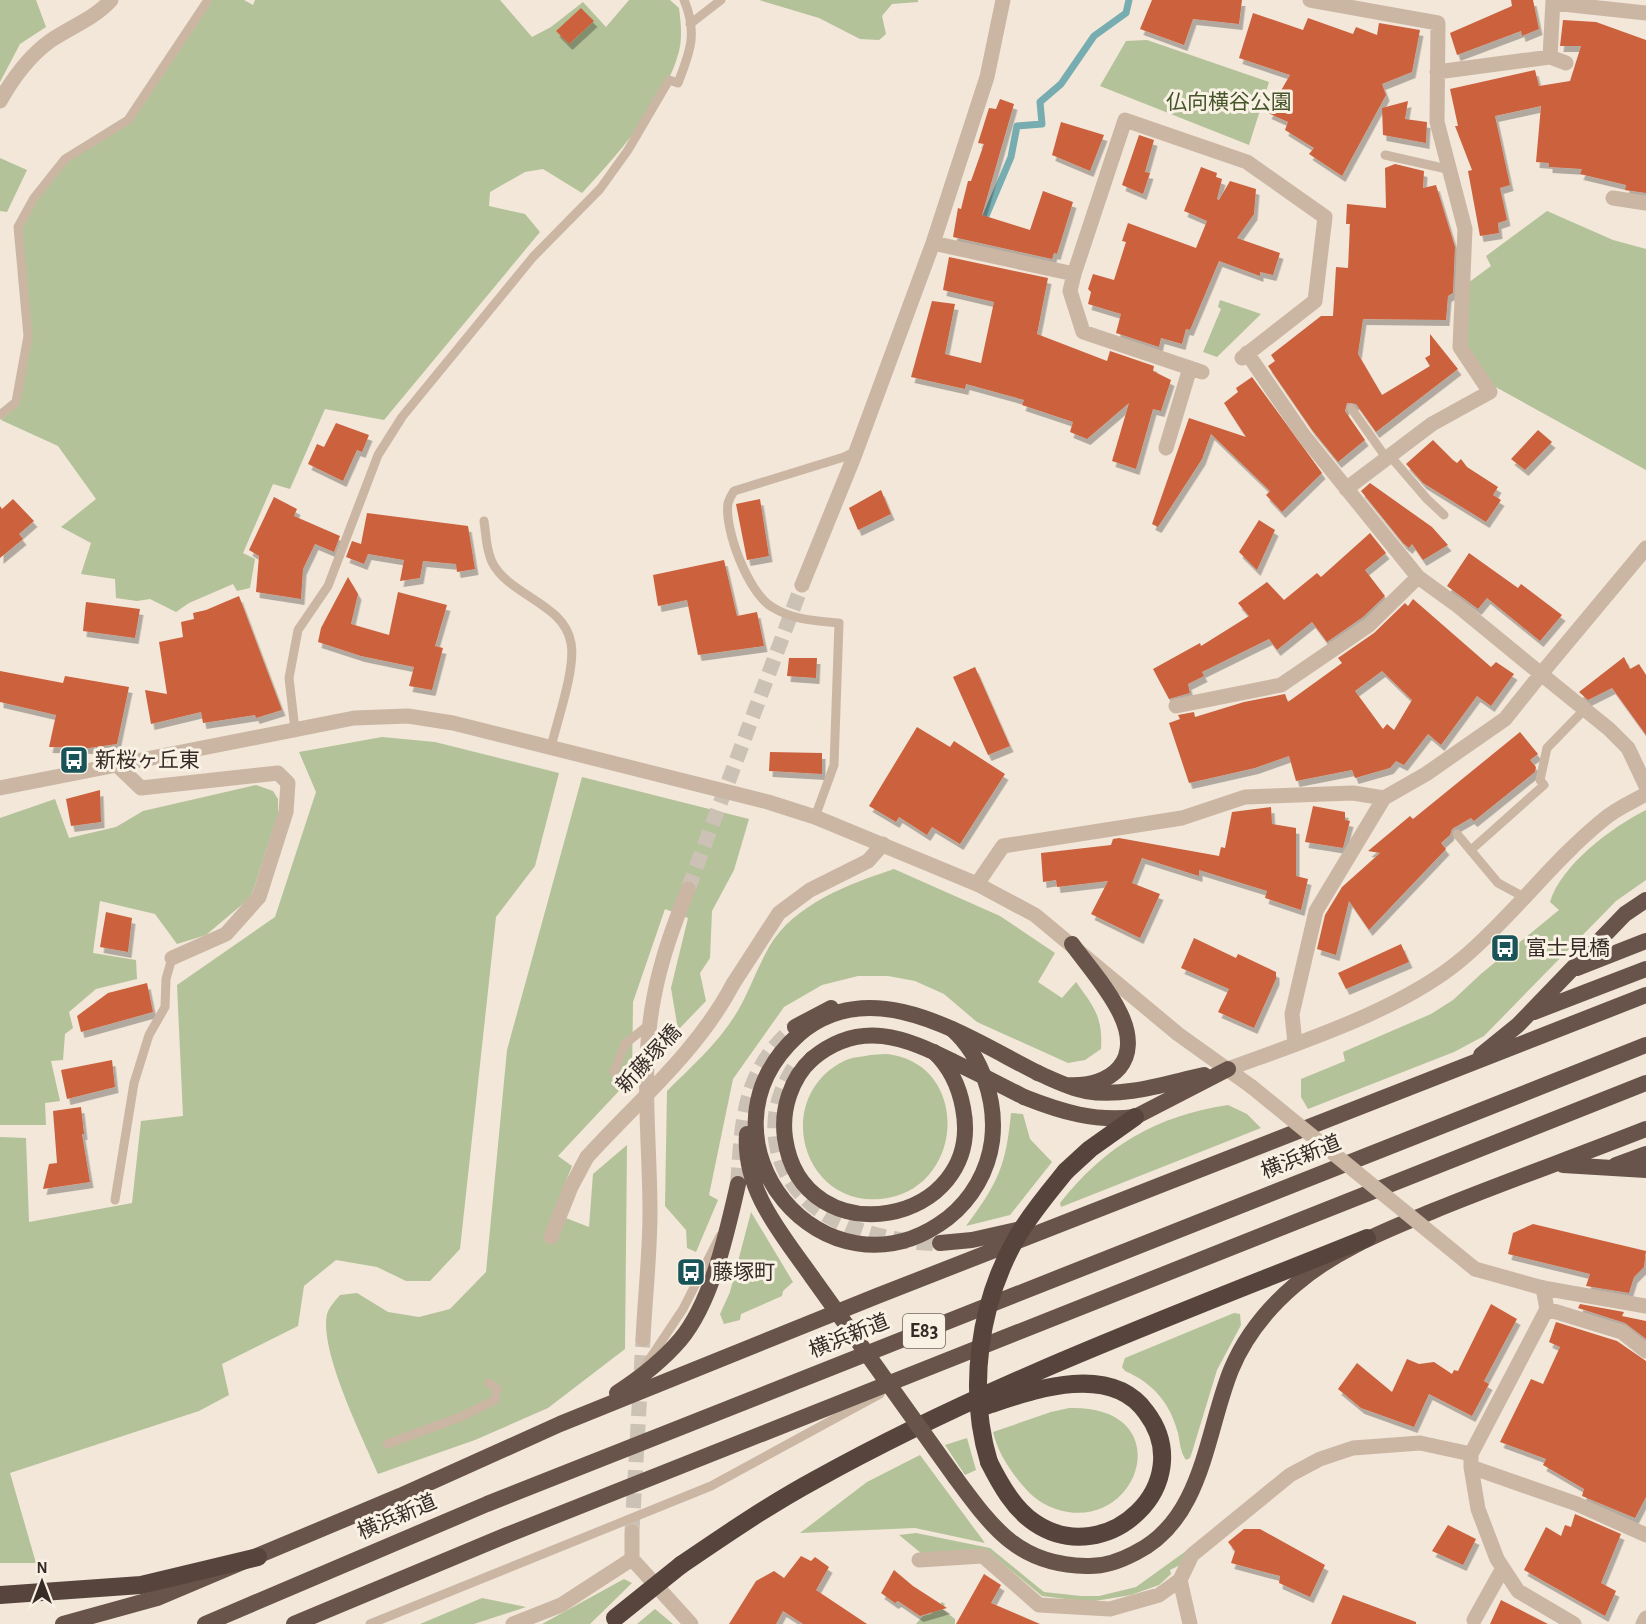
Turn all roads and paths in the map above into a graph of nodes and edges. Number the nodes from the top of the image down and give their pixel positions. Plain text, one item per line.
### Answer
1 (111, 0) edge
2 (208, 0) edge
3 (684, 0) edge
4 (721, 0) edge
5 (1003, 0) edge
6 (1310, 0) edge
7 (1553, 1) edge
8 (1646, 13) edge
9 (690, 24) junction
10 (1550, 57) junction
11 (1566, 63) dead end
12 (1437, 72) junction
13 (0, 101) edge
14 (1385, 155) dead end
15 (1447, 169) junction
16 (1612, 198) dead end
17 (1646, 203) edge
18 (933, 243) junction
19 (1074, 274) junction
20 (1351, 408) dead end
21 (0, 415) edge
22 (1166, 448) dead end
23 (856, 451) junction
24 (1389, 457) junction
25 (1346, 489) junction
26 (1444, 514) dead end
27 (484, 521) dead end
28 (1646, 548) edge
29 (1418, 577) junction
30 (802, 585) tunnel mouth
31 (1541, 674) junction
32 (1176, 706) dead end
33 (1585, 710) junction
34 (295, 730) junction
35 (551, 747) junction
36 (118, 766) junction
37 (1646, 786) edge
38 (0, 788) edge
39 (1646, 794) edge
40 (1384, 798) junction
41 (815, 817) junction
42 (1457, 834) dead end
43 (883, 844) junction
44 (1471, 850) junction
45 (977, 884) junction
46 (688, 889) tunnel mouth
47 (1524, 897) junction
48 (1646, 900) edge
49 (1646, 914) edge
50 (1611, 928) junction
51 (1646, 941) edge
52 (1072, 944) junction
53 (172, 958) joint
54 (1646, 969) edge
55 (1570, 970) junction
56 (1646, 995) edge
57 (1527, 1015) junction
58 (651, 1023) junction
59 (796, 1031) junction
60 (1294, 1044) junction
61 (1646, 1045) edge
62 (810, 1056) junction
63 (1469, 1065) junction
64 (1228, 1069) junction
65 (769, 1070) junction
66 (614, 1072) dead end
67 (1646, 1083) edge
68 (1066, 1085) junction
69 (1135, 1117) junction
70 (1646, 1129) edge
71 (1646, 1154) edge
72 (1556, 1164) junction
73 (1610, 1168) junction
74 (1646, 1170) edge
75 (1195, 1172) junction
76 (738, 1184) tunnel mouth
77 (115, 1200) dead end
78 (551, 1237) dead end
79 (1367, 1238) junction
80 (940, 1243) tunnel mouth
81 (1543, 1288) junction
82 (1646, 1306) edge
83 (1547, 1309) junction
84 (643, 1339) tunnel mouth
85 (1646, 1351) edge
86 (943, 1360) junction
87 (489, 1383) dead end
88 (560, 1424) junction
89 (909, 1431) junction
90 (387, 1444) dead end
91 (1471, 1460) junction
92 (632, 1532) tunnel mouth
93 (1646, 1535) edge
94 (258, 1557) junction
95 (632, 1559) junction
96 (919, 1560) dead end
97 (1503, 1568) junction
98 (1180, 1580) junction
99 (0, 1595) edge
100 (1646, 1618) edge
101 (1474, 1620) dead end
102 (611, 1622) edge
103 (63, 1624) edge
104 (205, 1624) edge
105 (294, 1624) edge
106 (370, 1624) edge
107 (513, 1624) edge
108 (691, 1624) edge
109 (1190, 1624) edge
110 (1574, 1624) edge
111 (1643, 1624) edge

1 - 13 street
2 - 21 lane
3 - 9 lane
4 - 9 lane
5 - 18 street
6 - 12 street
7 - 8 street
7 - 10 street
9 - 34 lane
10 - 11 street
10 - 12 street
12 - 15 street
14 - 15 lane
15 - 24 street
16 - 17 street
18 - 19 street
18 - 23 street
19 - 22 street
19 - 25 street
20 - 24 lane
23 - 30 street
23 - 41 lane
24 - 25 street
24 - 26 lane
25 - 29 street
27 - 35 lane
28 - 31 street
29 - 31 street
29 - 32 street
31 - 33 street
31 - 40 street
33 - 37 street
33 - 44 lane
34 - 35 street
34 - 36 street
35 - 41 street
36 - 38 street
36 - 53 street
39 - 47 street
40 - 45 street
40 - 60 street
41 - 43 street
42 - 44 lane
43 - 45 street
43 - 78 street, 新藤塚橋, bridge
44 - 47 lane
45 - 52 street
46 - 58 street
47 - 60 street
48 - 50 highway
49 - 50 highway
50 - 55 highway
51 - 55 highway
52 - 64 street
52 - 68 highway
53 - 77 lane
54 - 57 highway
55 - 57 highway
56 - 63 highway
57 - 63 highway
58 - 66 lane
58 - 84 street
59 - 65 highway
59 - 65 highway
59 - 68 highway, bridge
60 - 64 street
61 - 104 highway, 横浜新道 / E83
62 - 62 highway
62 - 69 highway, bridge
63 - 75 highway
64 - 68 highway
64 - 69 highway
64 - 81 street, bridge
65 - 79 highway, bridge
67 - 86 highway, E83
69 - 89 highway, bridge
70 - 72 highway
71 - 73 highway
72 - 73 highway
72 - 79 highway
73 - 74 highway
75 - 80 highway
75 - 88 highway
76 - 88 highway
79 - 89 highway
81 - 82 street
81 - 83 street
83 - 85 street
83 - 91 street
86 - 105 highway, E83
86 - 106 lane
87 - 90 lane
88 - 94 highway
89 - 102 highway, bridge
91 - 93 street
91 - 97 street
91 - 98 street
92 - 95 street
94 - 99 highway
94 - 103 highway
95 - 107 street
95 - 108 street
96 - 98 street
97 - 101 street
97 - 110 street
98 - 109 street
100 - 111 street

